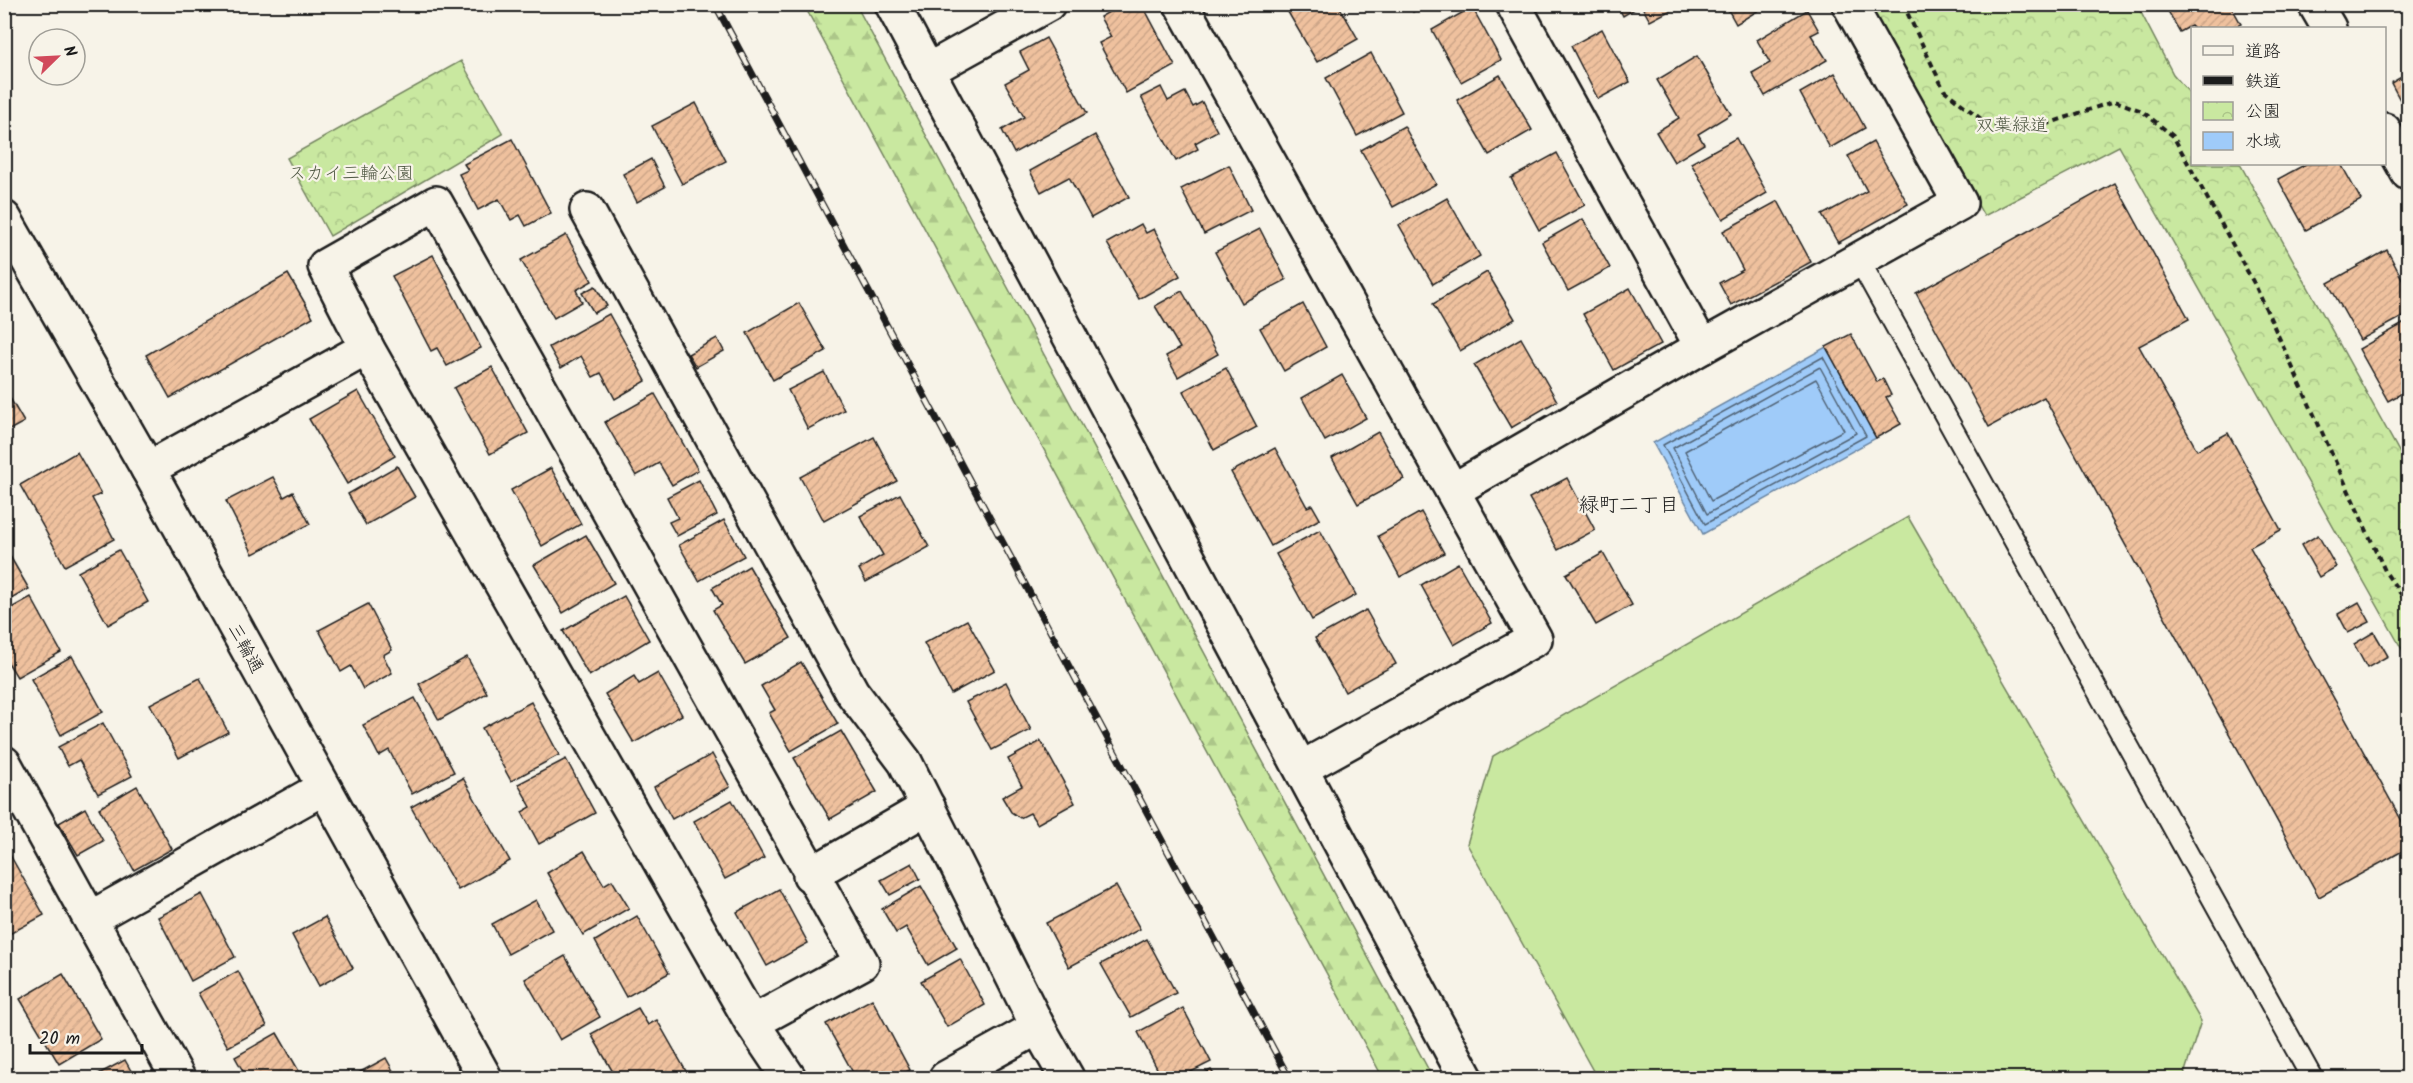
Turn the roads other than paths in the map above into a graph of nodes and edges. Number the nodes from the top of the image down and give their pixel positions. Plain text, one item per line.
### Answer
1 (892, 4) edge
2 (1048, 4) edge
3 (1181, 4) edge
4 (1513, 4) edge
5 (1849, 4) edge
6 (2315, 4) edge
7 (2328, 27) edge
8 (927, 71) junction
9 (2386, 132) edge
10 (2409, 173) edge
11 (587, 210) dead end
12 (6, 223) edge
13 (1859, 260) junction
14 (1702, 347) junction
15 (367, 348) junction
16 (148, 469) junction
17 (1454, 490) junction
18 (4, 764) edge
19 (1302, 768) junction
20 (323, 788) junction
21 (928, 807) junction
22 (810, 875) junction
23 (91, 918) junction
24 (752, 1023) junction
25 (1038, 1027) junction
26 (178, 1078) edge
27 (485, 1078) edge
28 (789, 1078) edge
29 (946, 1078) edge
30 (1067, 1078) edge
31 (1466, 1078) edge
32 (2312, 1078) edge

1 - 8 street
2 - 8 street
3 - 17 street
4 - 14 street
5 - 13 street
6 - 7 street
8 - 19 street
9 - 10 street
11 - 21 street
12 - 16 street, 三輪通
13 - 14 street
13 - 32 lane
14 - 17 street
15 - 16 street
15 - 22 street
15 - 24 street
16 - 20 street, 三輪通
17 - 19 street
18 - 23 street
19 - 31 street
20 - 23 street
20 - 27 street, 三輪通
21 - 22 street
21 - 25 street
22 - 24 street
23 - 26 street
24 - 28 street
25 - 29 street
25 - 30 street

